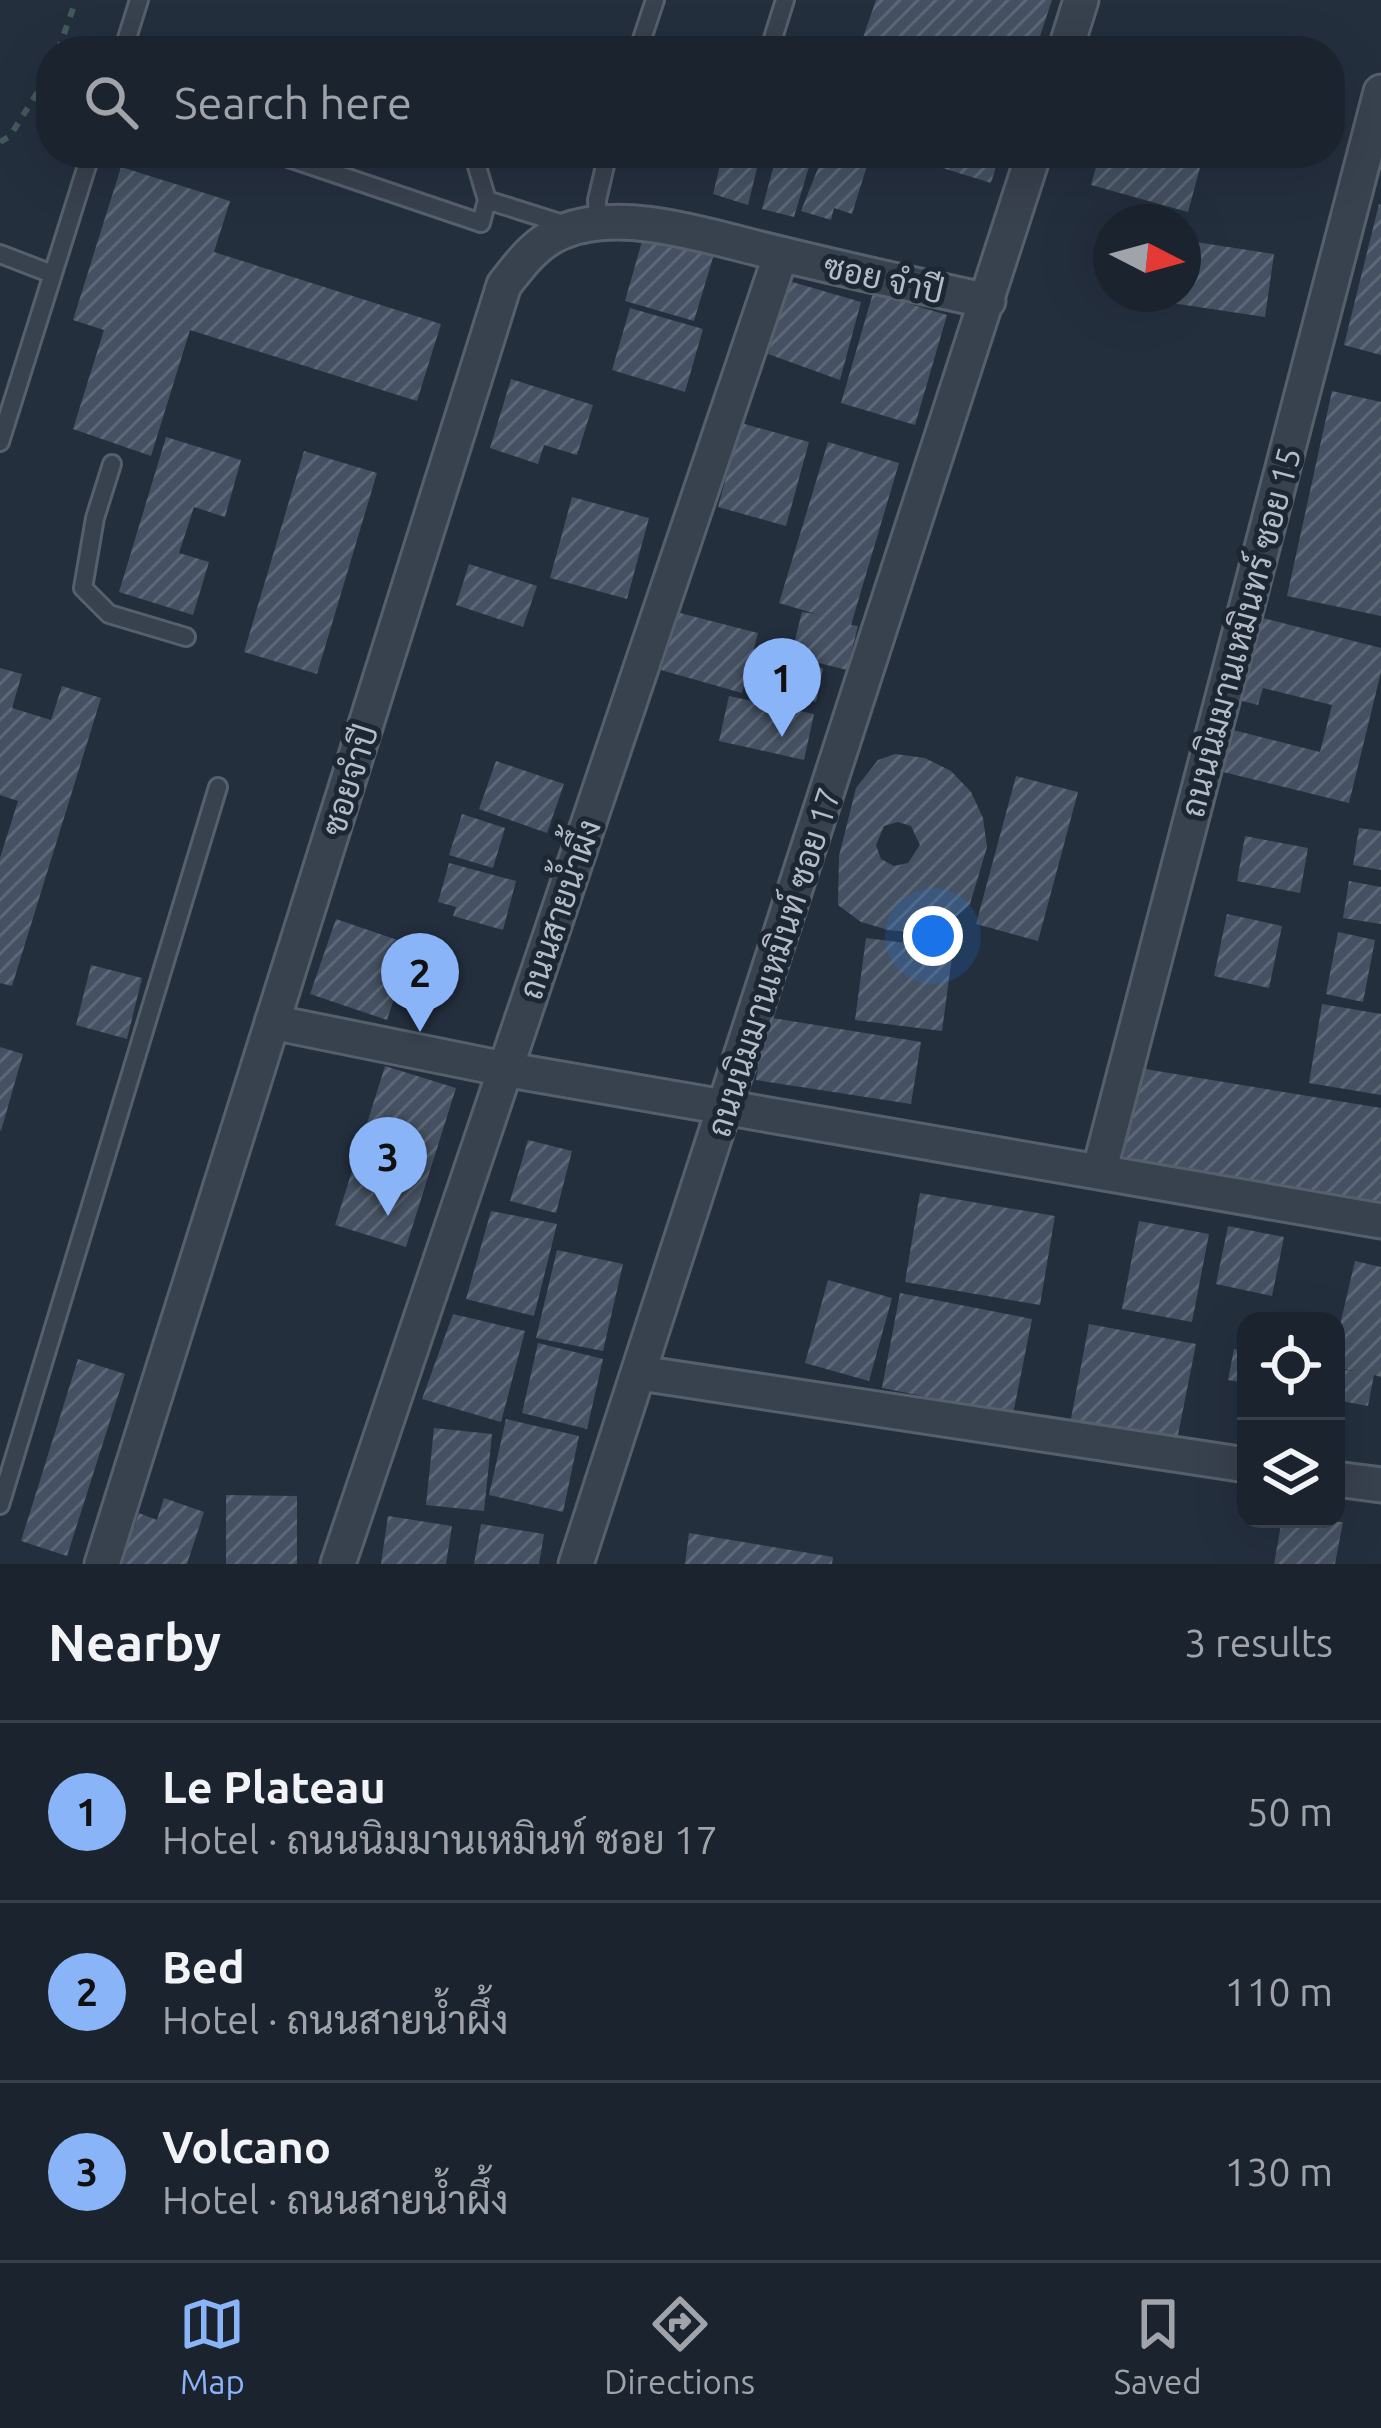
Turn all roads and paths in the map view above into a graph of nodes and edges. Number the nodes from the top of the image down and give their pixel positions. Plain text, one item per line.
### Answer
1 (76, 0) edge
2 (140, 0) edge
3 (655, 0) edge
4 (785, 0) edge
5 (1081, 0) edge
6 (63, 36) edge
7 (128, 36) edge
8 (643, 36) edge
9 (774, 36) edge
10 (1070, 36) edge
11 (1381, 92) edge
12 (36, 95) edge
13 (0, 142) edge
14 (86, 168) edge
15 (318, 168) edge
16 (478, 168) edge
17 (604, 168) edge
18 (1029, 168) edge
19 (488, 200) junction
20 (586, 225) junction
21 (0, 254) edge
22 (781, 254) junction
23 (52, 274) junction
24 (988, 301) junction
25 (0, 442) edge
26 (112, 464) dead end
27 (186, 637) dead end
28 (218, 787) dead end
29 (272, 1022) junction
30 (504, 1069) junction
31 (726, 1106) junction
32 (1099, 1172) junction
33 (1381, 1221) edge
34 (640, 1373) junction
35 (1237, 1464) edge
36 (1345, 1480) edge
37 (1381, 1486) edge
38 (0, 1505) edge
39 (102, 1564) edge
40 (338, 1564) edge
41 (576, 1564) edge

1 - 6 path
2 - 7 lane
3 - 8 lane
4 - 9 lane
5 - 10 street
11 - 32 street, ถนนนิมมานเหมินทร์ ซอย 15
12 - 13 path
14 - 23 lane
15 - 19 lane
16 - 19 lane
17 - 20 lane
18 - 24 street, ถนนนิมมานเหมินท์ ซอย 17
19 - 20 lane
20 - 22 street
20 - 29 street, ซอยจำปี
21 - 23 lane
22 - 24 street, ซอย จำปี
22 - 30 street, ถนนสายน้ำผึ้ง
23 - 25 lane
24 - 31 street, ถนนนิมมานเหมินท์ ซอย 17
26 - 27 lane
28 - 38 lane
29 - 30 street
29 - 39 street, ซอยจำปี
30 - 31 street
30 - 40 street, ถนนสายน้ำผึ้ง
31 - 32 street
31 - 34 street, ถนนนิมมานเหมินท์ ซอย 17
32 - 33 street
34 - 35 street
34 - 41 street, ถนนนิมมานเหมินท์ ซอย 17
36 - 37 street

